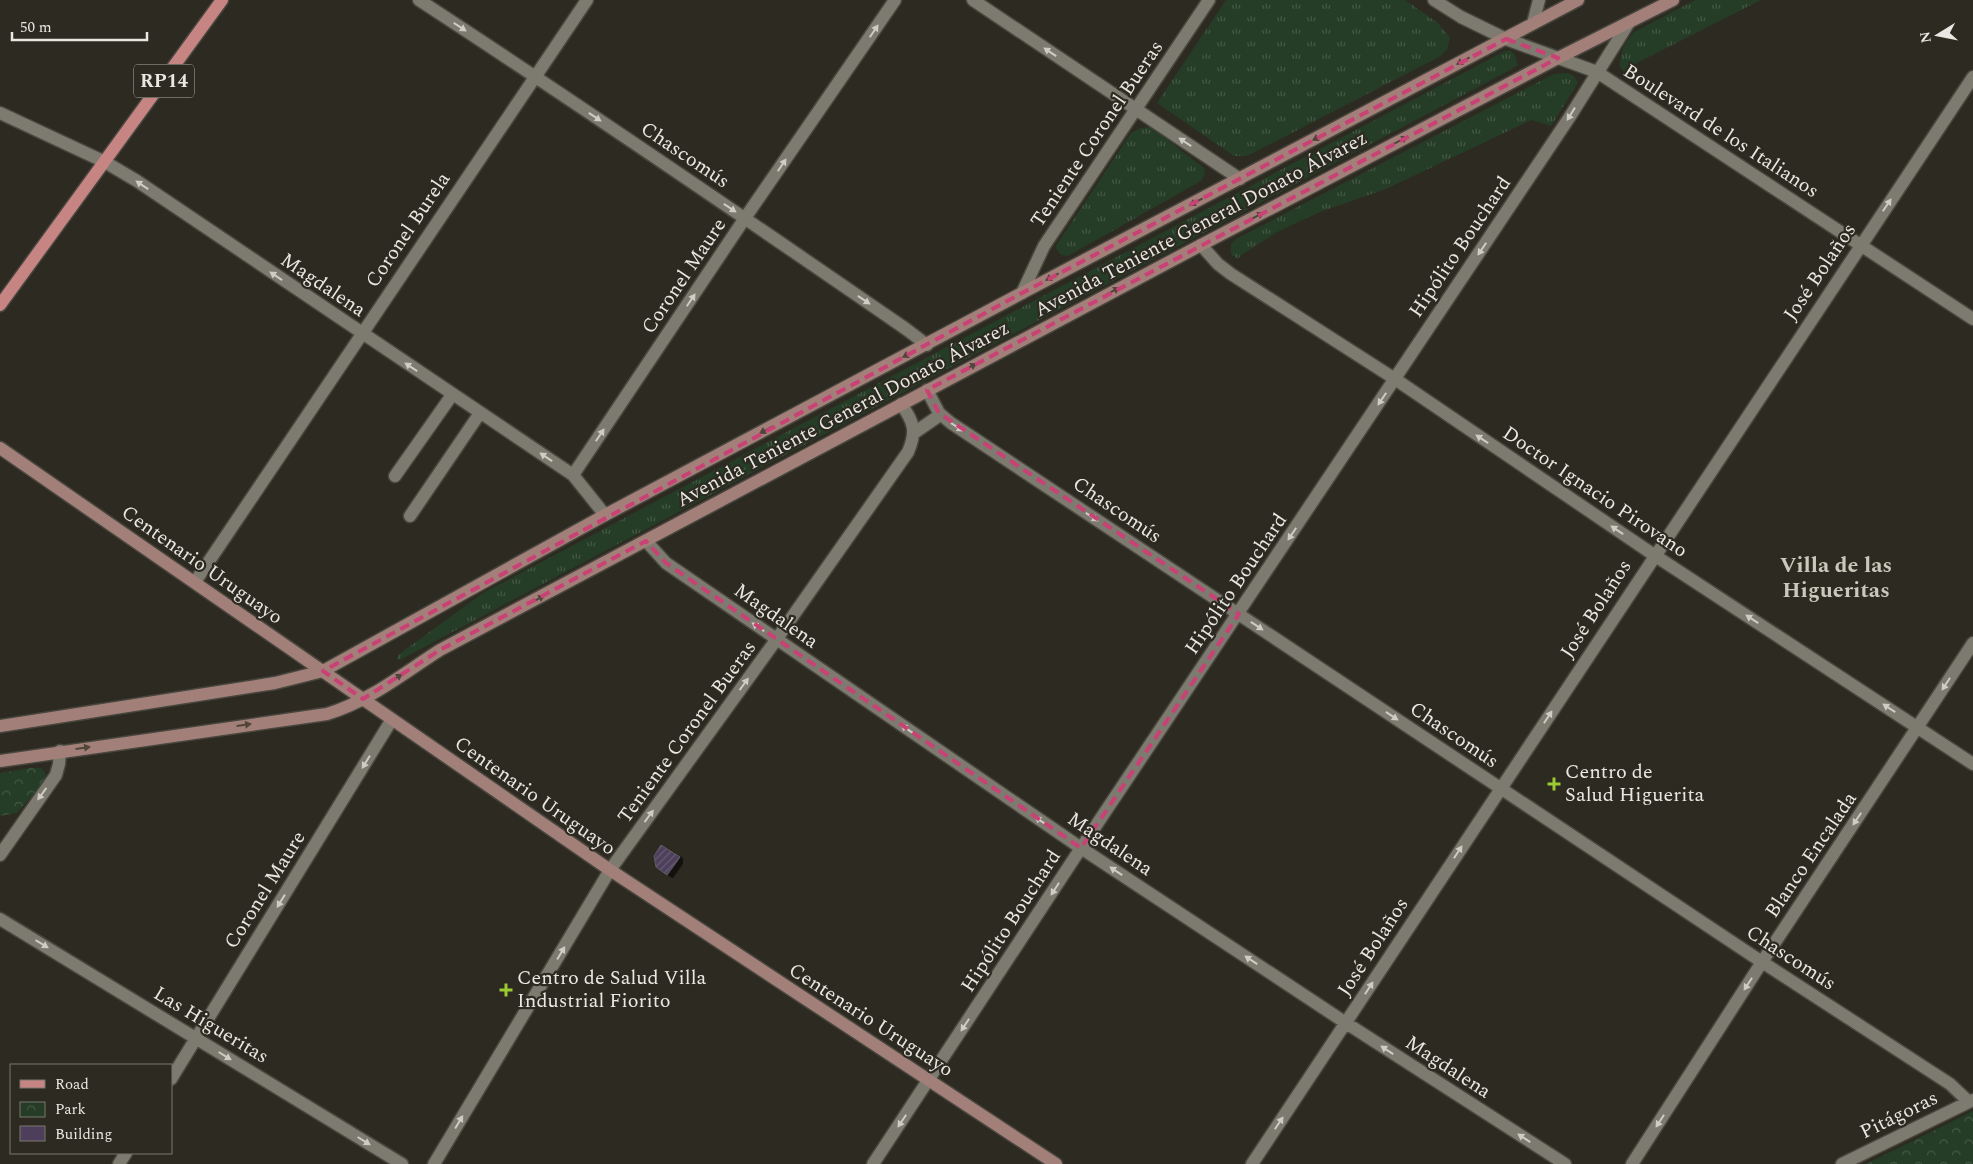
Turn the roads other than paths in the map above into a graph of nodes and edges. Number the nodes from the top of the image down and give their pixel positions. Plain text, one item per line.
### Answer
1 (222, 0) edge
2 (419, 0) edge
3 (587, 0) edge
4 (895, 0) edge
5 (973, 0) edge
6 (1210, 0) edge
7 (1434, 0) edge
8 (1539, 0) edge
9 (1578, 0) edge
10 (1673, 0) edge
11 (1533, 23) junction
12 (1628, 24) junction
13 (1506, 39) junction
14 (1558, 58) junction
15 (1597, 72) junction
16 (536, 76) junction
17 (1973, 76) edge
18 (1136, 109) junction
19 (0, 113) edge
20 (105, 162) junction
21 (1240, 179) junction
22 (745, 218) junction
23 (1201, 245) junction
24 (1860, 245) junction
25 (1022, 292) junction
26 (0, 305) edge
27 (1973, 319) edge
28 (361, 334) junction
29 (927, 345) junction
30 (1395, 380) junction
31 (927, 390) junction
32 (452, 395) junction
33 (902, 404) junction
34 (480, 413) junction
35 (940, 415) junction
36 (914, 432) junction
37 (0, 448) edge
38 (573, 475) junction
39 (395, 476) dead end
40 (605, 515) junction
41 (410, 516) dead end
42 (646, 541) junction
43 (1654, 555) junction
44 (195, 582) junction
45 (1239, 614) junction
46 (776, 640) junction
47 (1973, 643) edge
48 (323, 671) junction
49 (363, 699) junction
50 (391, 720) junction
51 (0, 726) edge
52 (1918, 727) junction
53 (60, 751) junction
54 (0, 761) edge
55 (1973, 764) edge
56 (1500, 788) junction
57 (1081, 848) junction
58 (0, 855) edge
59 (610, 870) junction
60 (0, 919) edge
61 (1762, 962) junction
62 (1346, 1023) junction
63 (196, 1038) junction
64 (172, 1077) edge
65 (929, 1081) junction
66 (1971, 1101) edge
67 (402, 1164) edge
68 (434, 1164) edge
69 (873, 1164) edge
70 (1056, 1164) edge
71 (1252, 1164) edge
72 (1565, 1164) edge
73 (1632, 1164) edge
74 (1842, 1164) edge

1 - 20 main road, RP14
2 -> 16 street, Chascomús
3 - 16 street, Coronel Burela
22 -> 4 street, Coronel Maure
18 -> 5 street
6 - 18 street, Teniente Coronel Bueras
7 - 13 street, Boulevard de los Italianos
8 - 11 street
9 - 11 main road, Avenida Teniente General Donato Álvarez
10 - 12 main road, Avenida Teniente General Donato Álvarez
11 - 13 main road, Avenida Teniente General Donato Álvarez
12 - 14 main road, Avenida Teniente General Donato Álvarez
12 - 15 street, Hipólito Bouchard
13 - 14 street, Boulevard de los Italianos
13 -> 21 main road, Avenida Teniente General Donato Álvarez
14 - 15 street, Boulevard de los Italianos
23 -> 14 main road, Avenida Teniente General Donato Álvarez
15 - 24 street, Boulevard de los Italianos
15 -> 30 street, Hipólito Bouchard
16 -> 22 street, Chascomús
16 - 28 street, Coronel Burela
24 -> 17 street, José Bolaños
21 -> 18 street
18 - 25 street, Teniente Coronel Bueras
19 - 20 street, Magdalena
20 - 26 main road, RP14
28 -> 20 street, Magdalena
21 -> 25 main road, Avenida Teniente General Donato Álvarez
22 -> 29 street, Chascomús
38 -> 22 street, Coronel Maure
23 - 30 street, Doctor Ignacio Pirovano
31 -> 23 main road, Avenida Teniente General Donato Álvarez
24 - 27 street, Boulevard de los Italianos
24 - 43 street, José Bolaños
25 - 29 main road, Avenida Teniente General Donato Álvarez
32 -> 28 street, Magdalena
28 - 44 street, Coronel Burela
29 -> 40 main road, Avenida Teniente General Donato Álvarez
43 -> 30 street, Doctor Ignacio Pirovano
30 -> 45 street, Hipólito Bouchard
31 - 33 main road, Avenida Teniente General Donato Álvarez
31 - 35 street, Chascomús
32 - 34 street, Magdalena
32 - 39 street
33 - 36 street
33 - 42 main road, Avenida Teniente General Donato Álvarez
38 -> 34 street, Magdalena
34 - 41 street
35 - 36 street
35 -> 45 street, Chascomús
36 - 46 street, Teniente Coronel Bueras
37 - 44 main road, Centenario Uruguayo
38 - 40 street, Magdalena
40 - 48 main road, Avenida Teniente General Donato Álvarez
46 -> 42 street, Magdalena
49 -> 42 main road, Avenida Teniente General Donato Álvarez
52 -> 43 street, Doctor Ignacio Pirovano
56 -> 43 street, José Bolaños
44 - 48 main road, Centenario Uruguayo
45 -> 56 street, Chascomús
45 - 57 street, Hipólito Bouchard
57 -> 46 street, Magdalena
59 -> 46 street, Teniente Coronel Bueras
47 -> 52 street, Blanco Encalada
48 - 49 main road, Centenario Uruguayo
48 - 51 main road, Avenida Teniente General Donato Álvarez
49 - 50 main road, Centenario Uruguayo
53 -> 49 main road, Avenida Teniente General Donato Álvarez
50 - 59 main road, Centenario Uruguayo
50 -> 63 street, Coronel Maure
52 - 55 street, Doctor Ignacio Pirovano
52 -> 61 street, Blanco Encalada
53 - 54 main road, Avenida Teniente General Donato Álvarez
53 -> 58 street
56 - 61 street, Chascomús
62 -> 56 street, José Bolaños
62 -> 57 street, Magdalena
57 -> 65 street, Hipólito Bouchard
59 - 65 main road, Centenario Uruguayo
68 -> 59 street, Teniente Coronel Bueras
60 -> 63 street, Las Higueritas
61 - 66 street, Chascomús
61 -> 73 street, Blanco Encalada
71 -> 62 street, José Bolaños
72 -> 62 street, Magdalena
63 - 64 street, Coronel Maure
63 -> 67 street, Las Higueritas
65 -> 69 street, Hipólito Bouchard
65 - 70 main road, Centenario Uruguayo
66 - 74 street, Pitágoras

